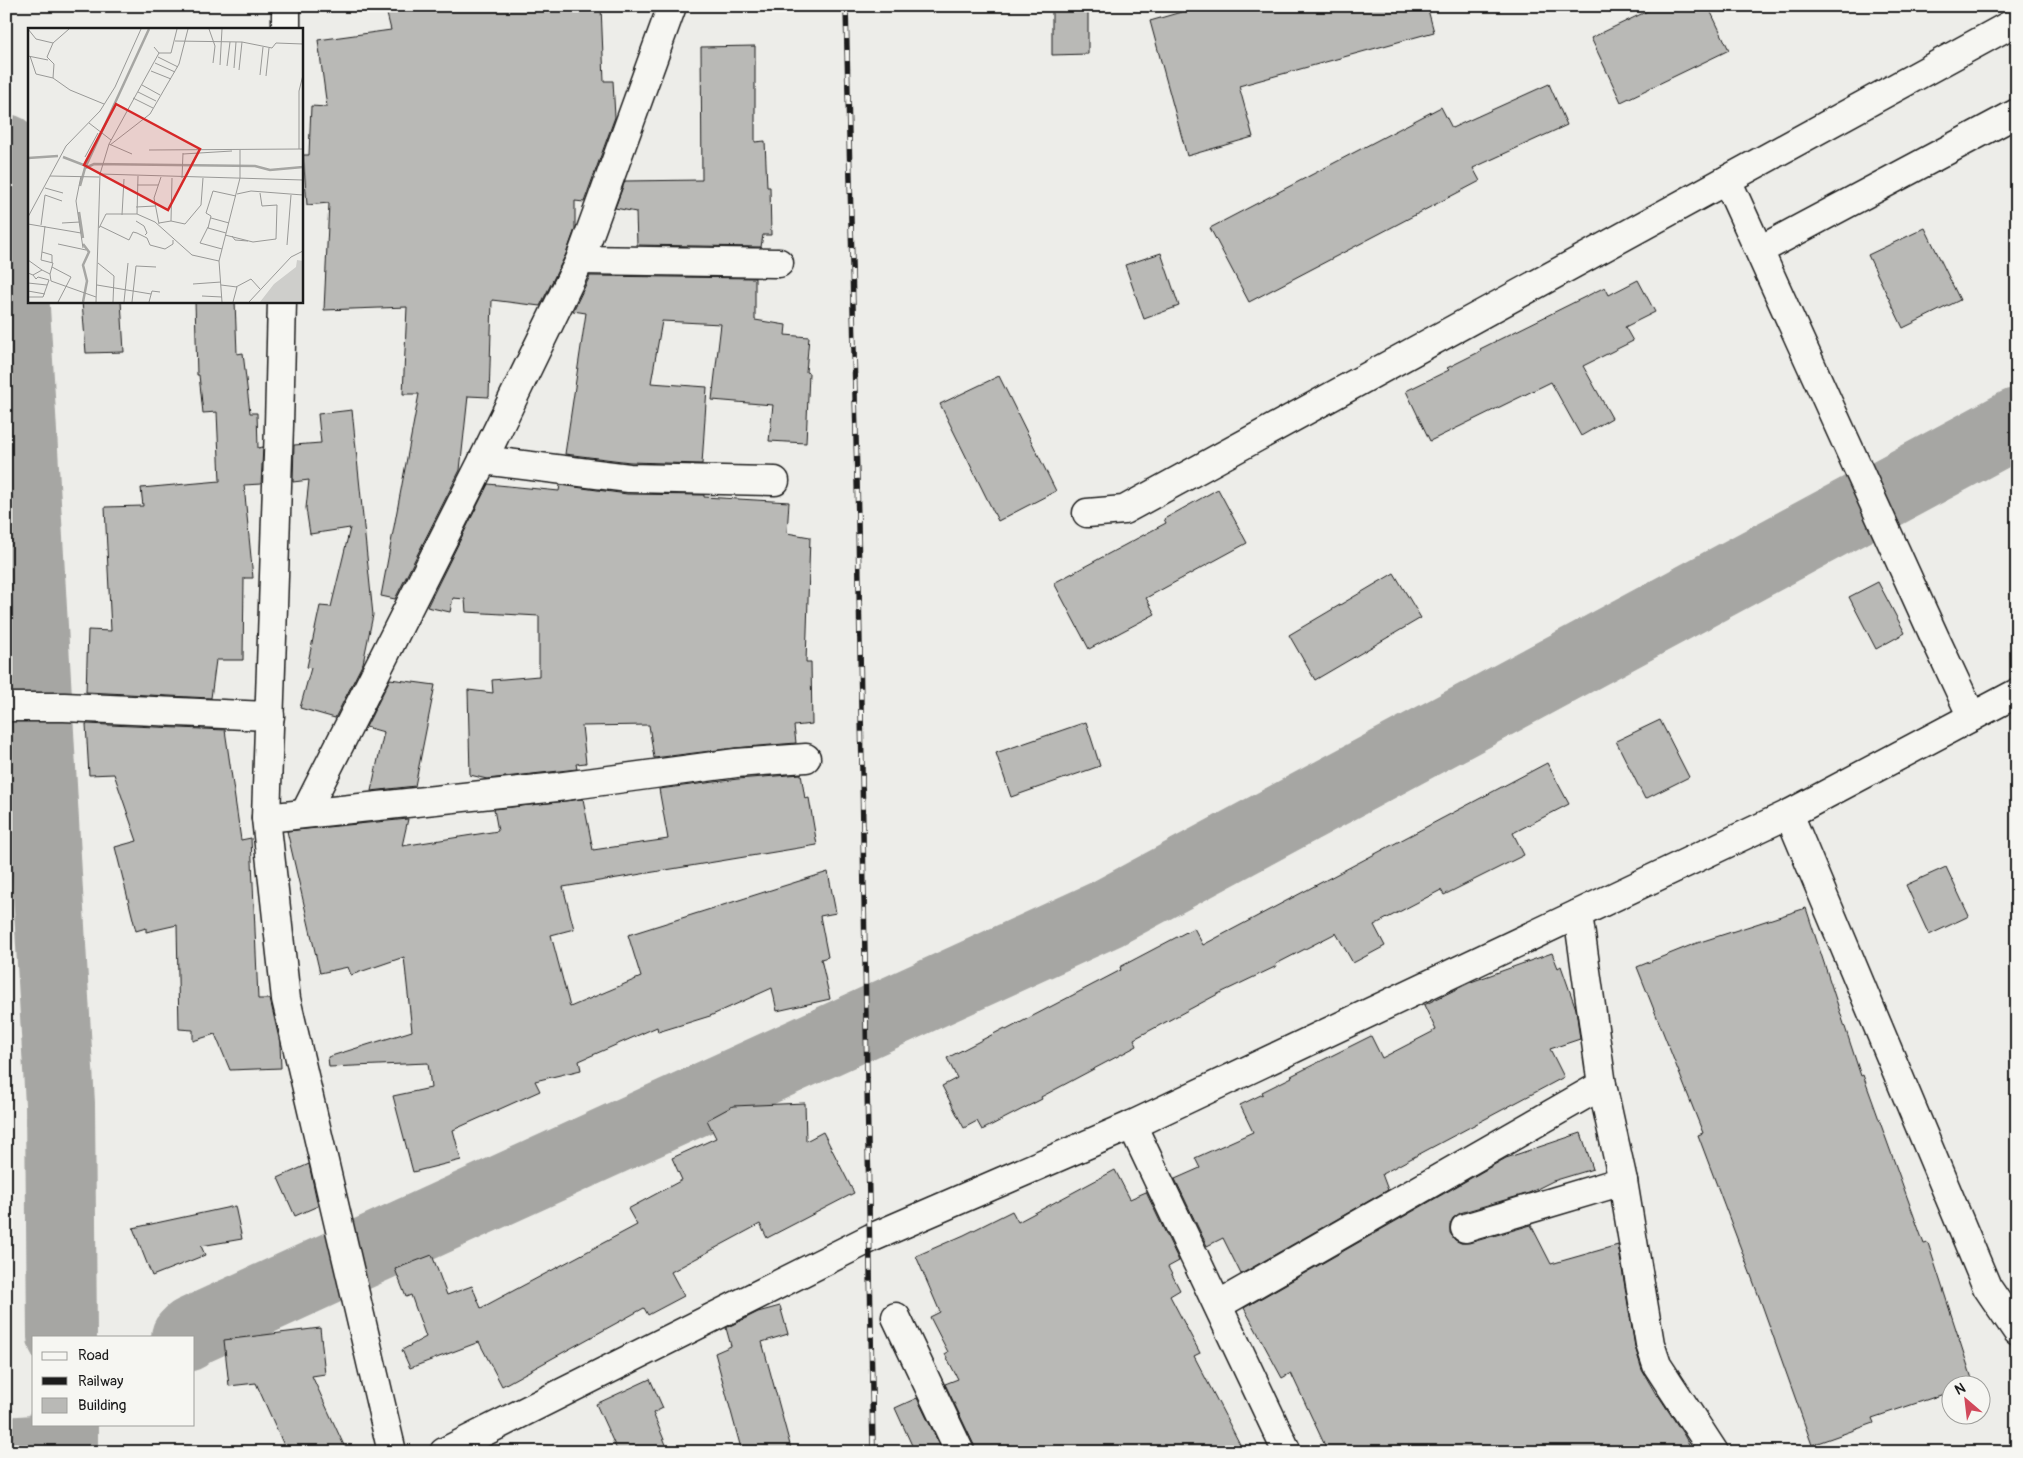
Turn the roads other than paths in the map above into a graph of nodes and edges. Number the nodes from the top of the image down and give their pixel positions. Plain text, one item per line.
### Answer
1 (286, 6) edge
2 (683, 6) edge
3 (672, 7) edge
4 (2017, 21) edge
5 (286, 28) edge
6 (2017, 113) edge
7 (1727, 180) junction
8 (1760, 250) junction
9 (580, 260) junction
10 (778, 263) dead end
11 (282, 302) edge
12 (483, 460) junction
13 (775, 481) dead end
14 (1087, 513) dead end
15 (2017, 693) edge
16 (6, 707) edge
17 (270, 716) junction
18 (1972, 717) junction
19 (806, 758) dead end
20 (305, 813) junction
21 (1789, 814) junction
22 (266, 818) junction
23 (1578, 914) junction
24 (1602, 1085) junction
25 (1132, 1126) junction
26 (1623, 1181) junction
27 (1466, 1228) dead end
28 (1218, 1305) junction
29 (896, 1317) dead end
30 (2017, 1331) edge
31 (392, 1452) edge
32 (444, 1452) edge
33 (960, 1452) edge
34 (1287, 1452) edge
35 (1714, 1452) edge

1 - 5 street
2 - 3 street
3 - 9 street
4 - 7 street
6 - 8 street
7 - 8 street
7 - 14 street
8 - 18 street
9 - 10 street
9 - 12 street
11 - 17 street
12 - 13 street
12 - 20 street
15 - 18 street
16 - 17 street
17 - 22 street
18 - 21 street
19 - 20 street
20 - 22 street
21 - 23 street
21 - 30 street
22 - 31 street
23 - 24 street
23 - 25 street
24 - 26 street
24 - 28 street
25 - 28 street
25 - 32 street
26 - 27 street
26 - 35 street
28 - 34 street
29 - 33 street

